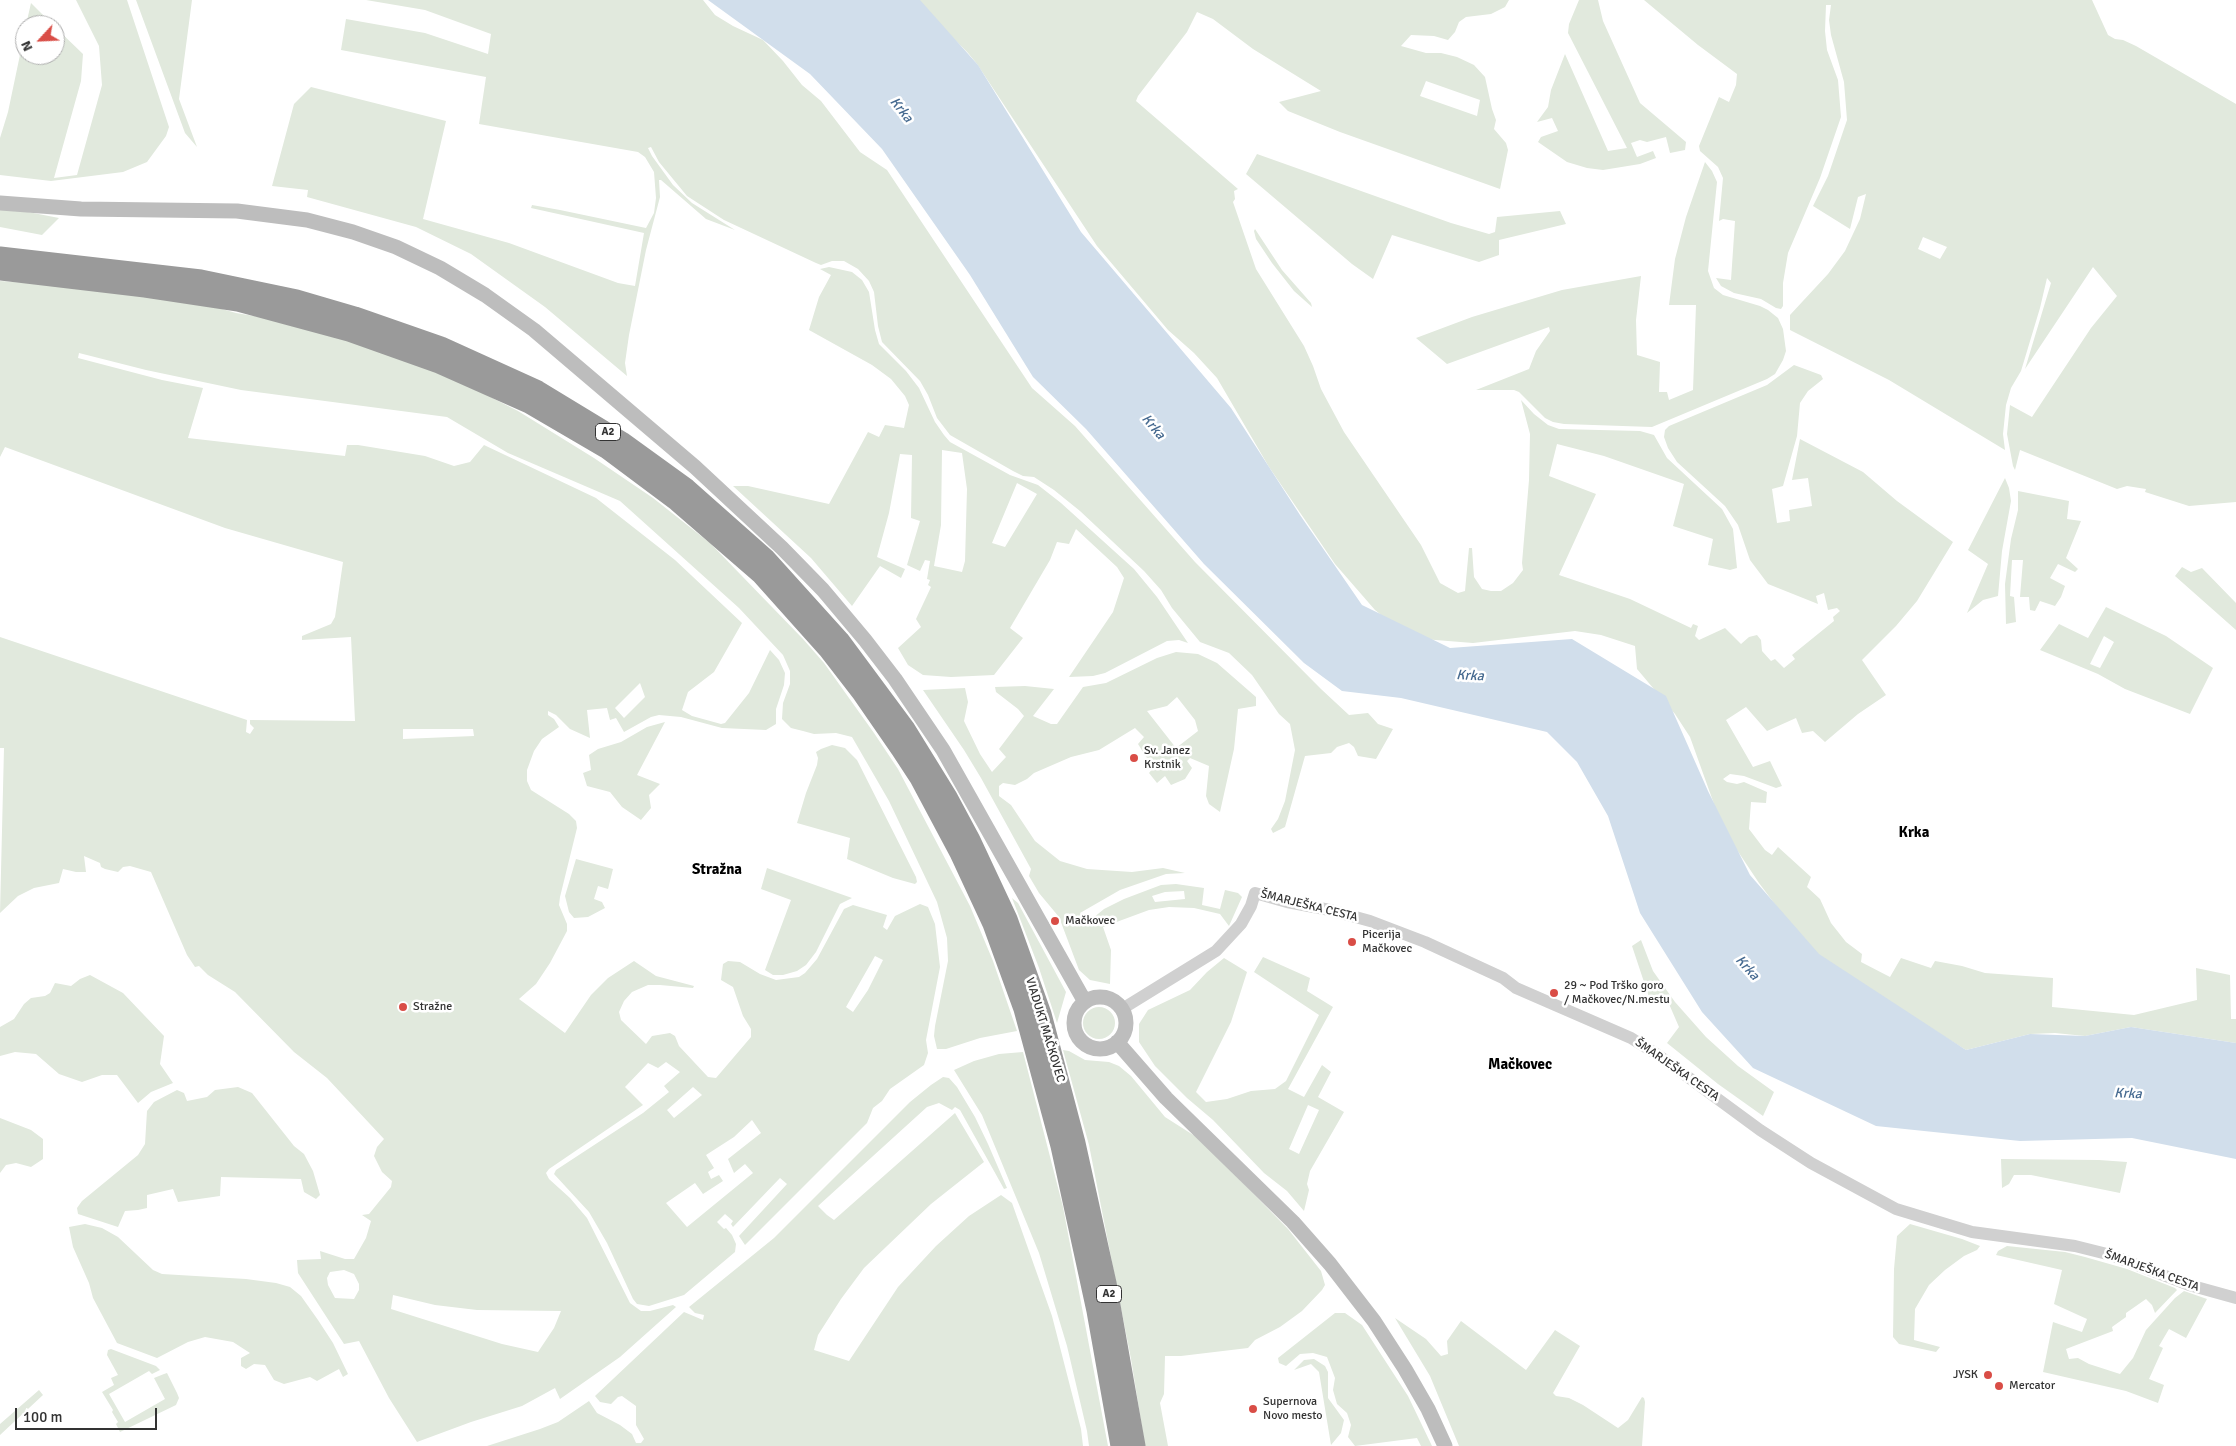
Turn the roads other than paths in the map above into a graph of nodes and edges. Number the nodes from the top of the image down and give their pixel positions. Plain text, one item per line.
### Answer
1 (0, 203) edge
2 (0, 256) edge
3 (0, 271) edge
4 (1000, 921) junction
5 (1084, 1002) junction
6 (1122, 1009) junction
7 (1117, 1042) junction
8 (1068, 1144) junction
9 (2236, 1298) edge
10 (1120, 1446) edge
11 (1136, 1446) edge
12 (1444, 1446) edge

1 - 5 main road
2 - 4 highway, A2
3 - 4 highway, A2
4 - 8 highway, VIADUKT MAČKOVEC / A2
5 - 6 main road
5 - 7 main road
6 - 7 main road
6 - 9 street, ŠMARJEŠKA CESTA
7 - 12 main road
8 - 10 highway, A2
8 - 11 highway, A2

